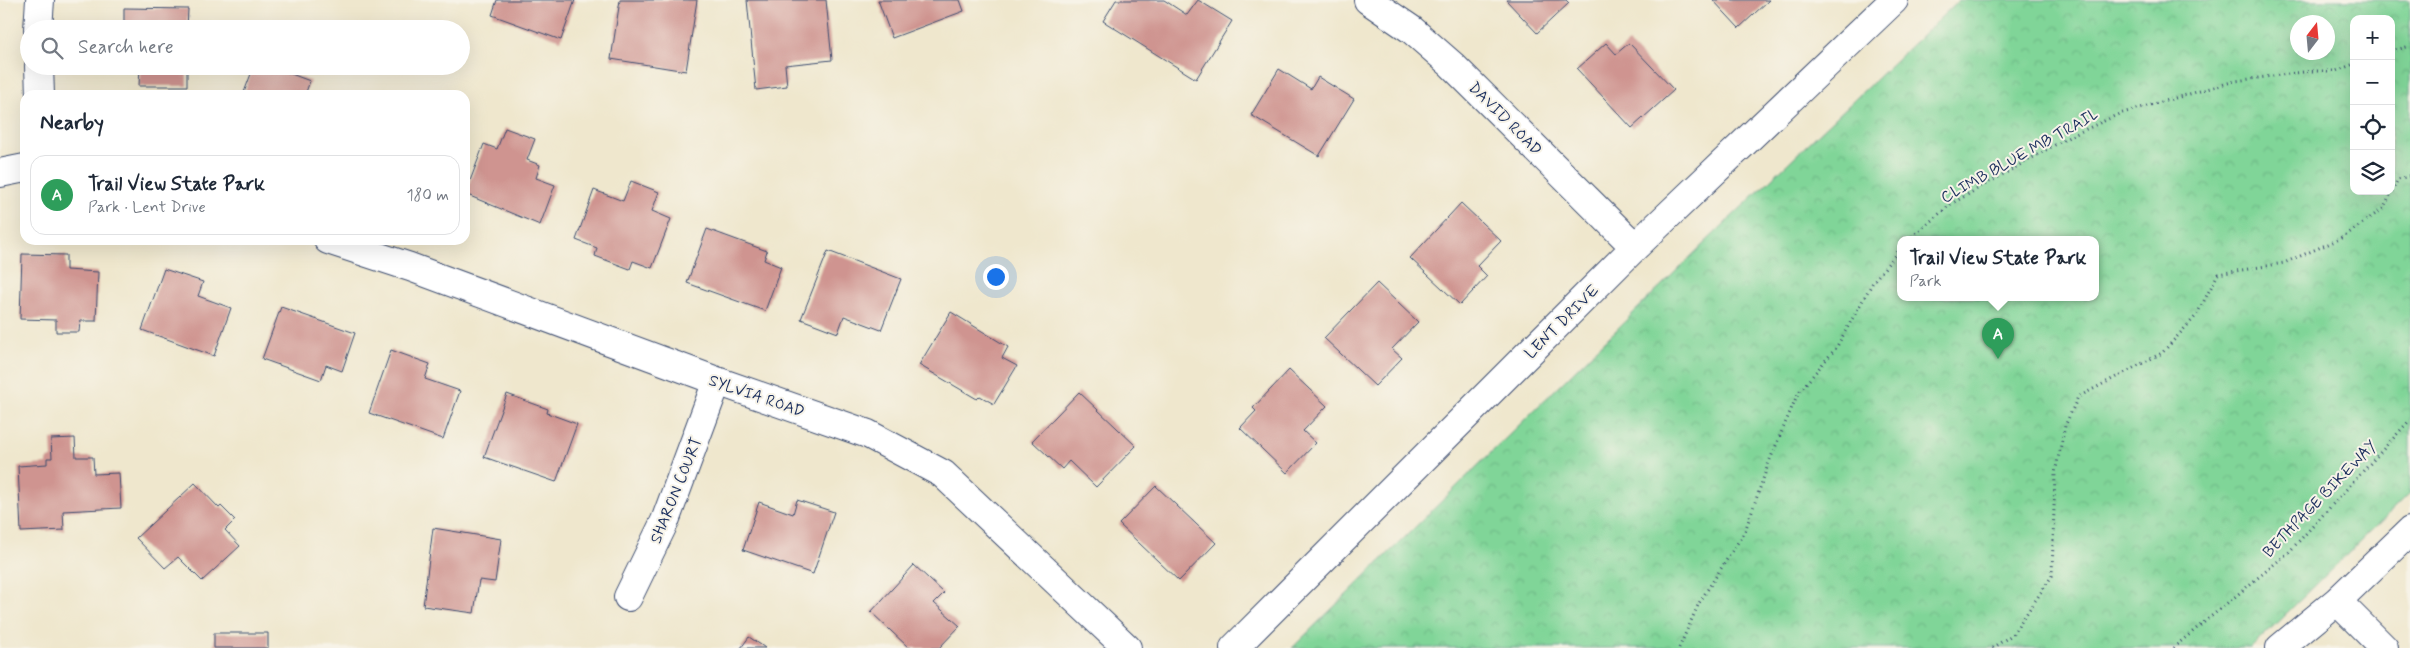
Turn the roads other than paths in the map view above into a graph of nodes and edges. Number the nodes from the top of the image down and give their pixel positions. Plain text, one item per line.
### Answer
1 (40, 0) edge
2 (1369, 0) edge
3 (1894, 0) edge
4 (39, 20) edge
5 (39, 75) edge
6 (40, 90) edge
7 (20, 169) edge
8 (0, 172) edge
9 (343, 245) edge
10 (1635, 247) junction
11 (717, 381) junction
12 (2410, 531) edge
13 (628, 597) dead end
14 (2336, 601) junction
15 (1127, 648) edge
16 (1234, 648) edge
17 (2280, 648) edge
18 (2384, 648) edge

1 - 4 street
2 - 10 street, DAVID ROAD
3 - 10 street, LENT DRIVE
5 - 6 street
7 - 8 street
9 - 11 street, SYLVIA ROAD
10 - 16 street, LENT DRIVE
11 - 13 street, SHARON COURT
11 - 15 street, SYLVIA ROAD
12 - 14 street
14 - 17 street
14 - 18 street

